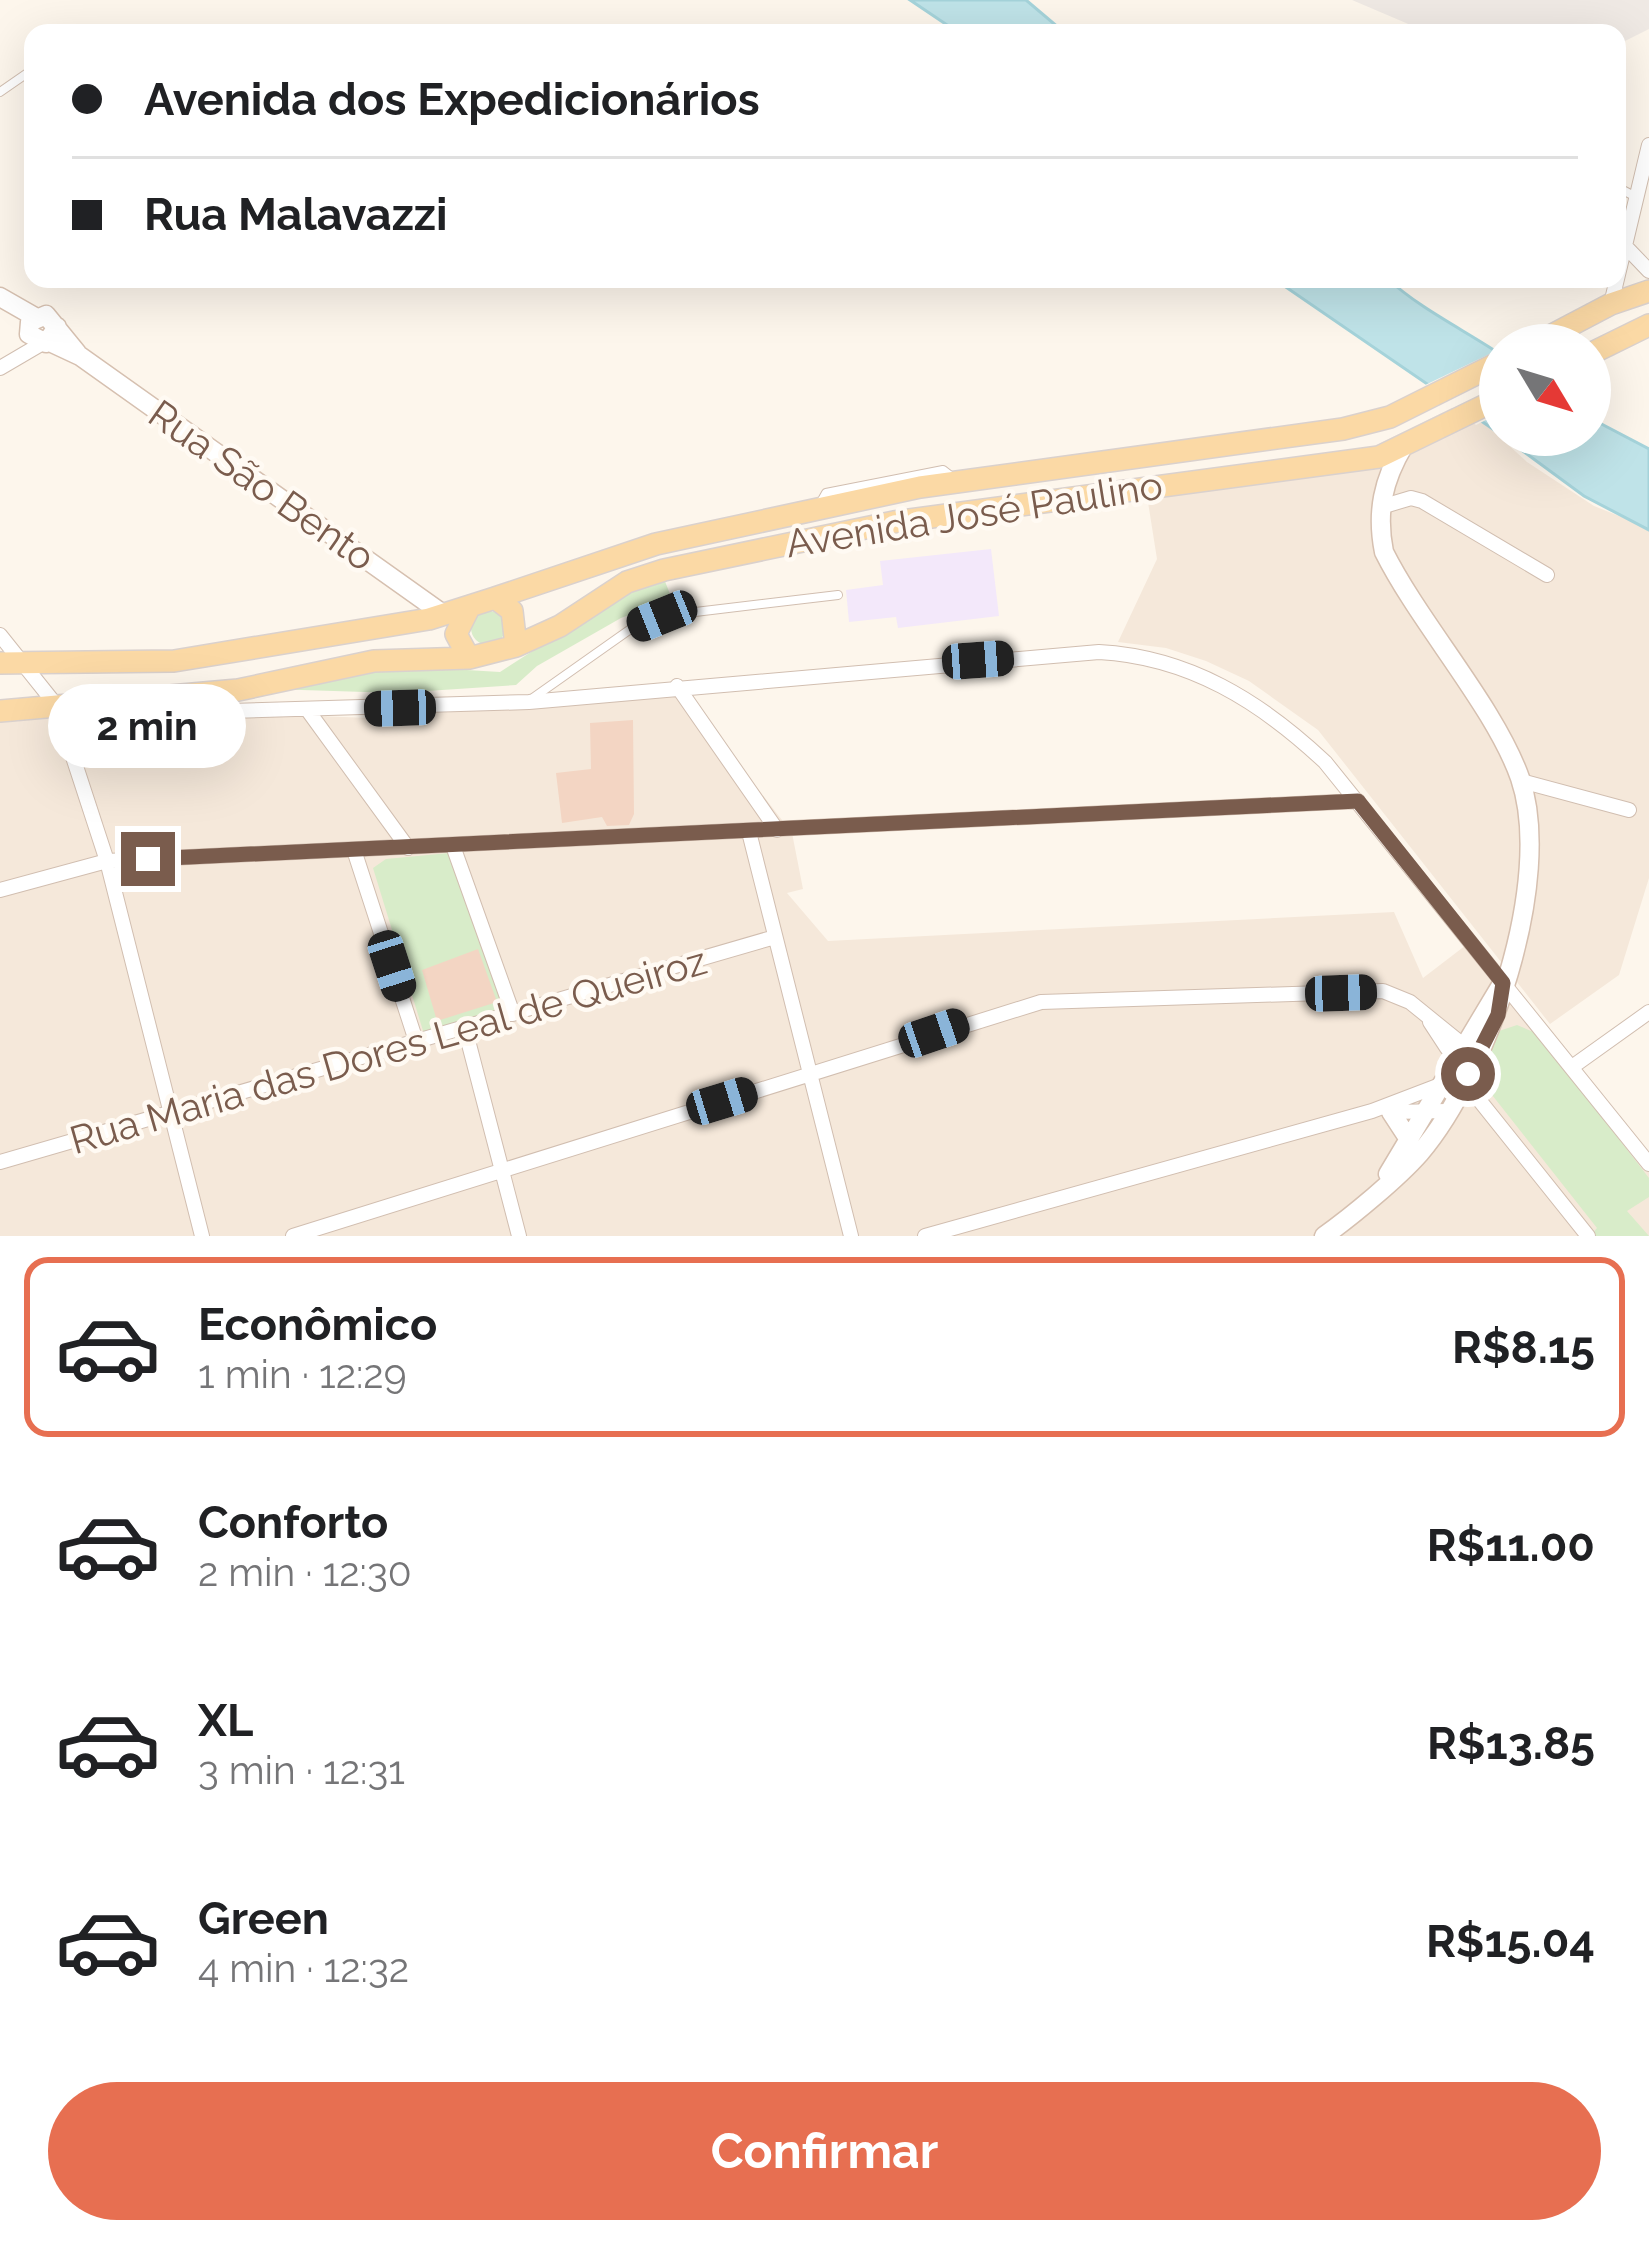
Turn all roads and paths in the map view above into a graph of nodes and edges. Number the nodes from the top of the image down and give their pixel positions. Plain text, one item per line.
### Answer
1 (1649, 145) edge
2 (1626, 192) edge
3 (1637, 198) junction
4 (1627, 248) junction
5 (1626, 252) edge
6 (1649, 271) edge
7 (1616, 288) edge
8 (1649, 291) edge
9 (5, 301) edge
10 (1611, 304) junction
11 (1573, 324) edge
12 (1649, 325) edge
13 (40, 333) junction
14 (1611, 344) edge
15 (1, 367) edge
16 (1479, 373) edge
17 (1479, 408) edge
18 (1404, 445) junction
19 (1381, 507) junction
20 (1547, 575) dead end
21 (838, 595) dead end
22 (495, 598) junction
23 (470, 606) junction
24 (443, 614) junction
25 (457, 634) junction
26 (0, 635) edge
27 (516, 646) junction
28 (469, 658) junction
29 (12, 662) edge
30 (677, 686) junction
31 (529, 702) junction
32 (56, 705) junction
33 (0, 711) edge
34 (309, 712) junction
35 (1521, 781) junction
36 (1358, 801) junction
37 (1629, 810) dead end
38 (777, 830) junction
39 (749, 832) junction
40 (453, 846) junction
41 (408, 848) junction
42 (354, 850) junction
43 (107, 861) junction
44 (0, 890) edge
45 (775, 937) junction
46 (1503, 983) junction
47 (1649, 1012) edge
48 (513, 1014) junction
49 (465, 1029) junction
50 (417, 1044) junction
51 (1466, 1061) junction
52 (1573, 1067) junction
53 (810, 1073) junction
54 (1440, 1084) junction
55 (1448, 1111) junction
56 (1381, 1112) junction
57 (1424, 1112) junction
58 (169, 1115) junction
59 (1408, 1138) junction
60 (0, 1162) edge
61 (1649, 1164) edge
62 (502, 1170) junction
63 (1383, 1183) junction
64 (1579, 1233) edge
65 (202, 1236) edge
66 (293, 1236) edge
67 (519, 1236) edge
68 (851, 1236) edge
69 (925, 1236) edge
70 (1324, 1236) edge

1 - 3 street
2 - 3 lane
3 - 4 street
4 - 5 street
4 - 6 street
7 - 10 street
8 - 10 main road
9 - 13 street, Rua São Bento
10 - 11 main road
12 - 14 main road
13 - 15 street
13 - 24 street, Rua São Bento
16 - 22 main road, Avenida José Paulino
17 - 18 main road, Avenida José Paulino
18 - 19 street
18 - 27 main road, Avenida José Paulino
19 - 20 street
19 - 35 street
21 - 31 lane
22 - 23 main road
22 - 27 main road
23 - 24 main road
23 - 25 main road
24 - 25 main road
24 - 29 main road
25 - 28 main road
26 - 29 street
27 - 28 main road
28 - 32 main road
29 - 32 street
30 - 31 street
30 - 36 street
30 - 38 street
31 - 34 street
32 - 33 main road
32 - 34 street
32 - 43 street
34 - 41 street
35 - 37 street
35 - 46 street
36 - 38 street
36 - 46 street
38 - 39 street
39 - 40 street
39 - 45 street
40 - 41 street
40 - 48 street
41 - 42 street
42 - 43 street
42 - 50 street
43 - 44 street
43 - 58 street
45 - 48 street, Rua Maria das Dores Leal de Queiroz
45 - 53 street
46 - 51 street
46 - 52 street
47 - 52 street
48 - 49 street, Rua Maria das Dores Leal de Queiroz
49 - 50 street, Rua Maria das Dores Leal de Queiroz
49 - 62 street
50 - 58 street, Rua Maria das Dores Leal de Queiroz
51 - 53 street
51 - 54 street
51 - 55 street
51 - 64 street
52 - 61 street
53 - 62 street
53 - 68 street
54 - 56 street
54 - 57 street
55 - 57 street
55 - 63 street
56 - 57 street
56 - 59 street
56 - 69 street
57 - 59 street
58 - 60 street, Rua Maria das Dores Leal de Queiroz
58 - 65 street
59 - 63 street
62 - 66 street
62 - 67 street
63 - 70 street

